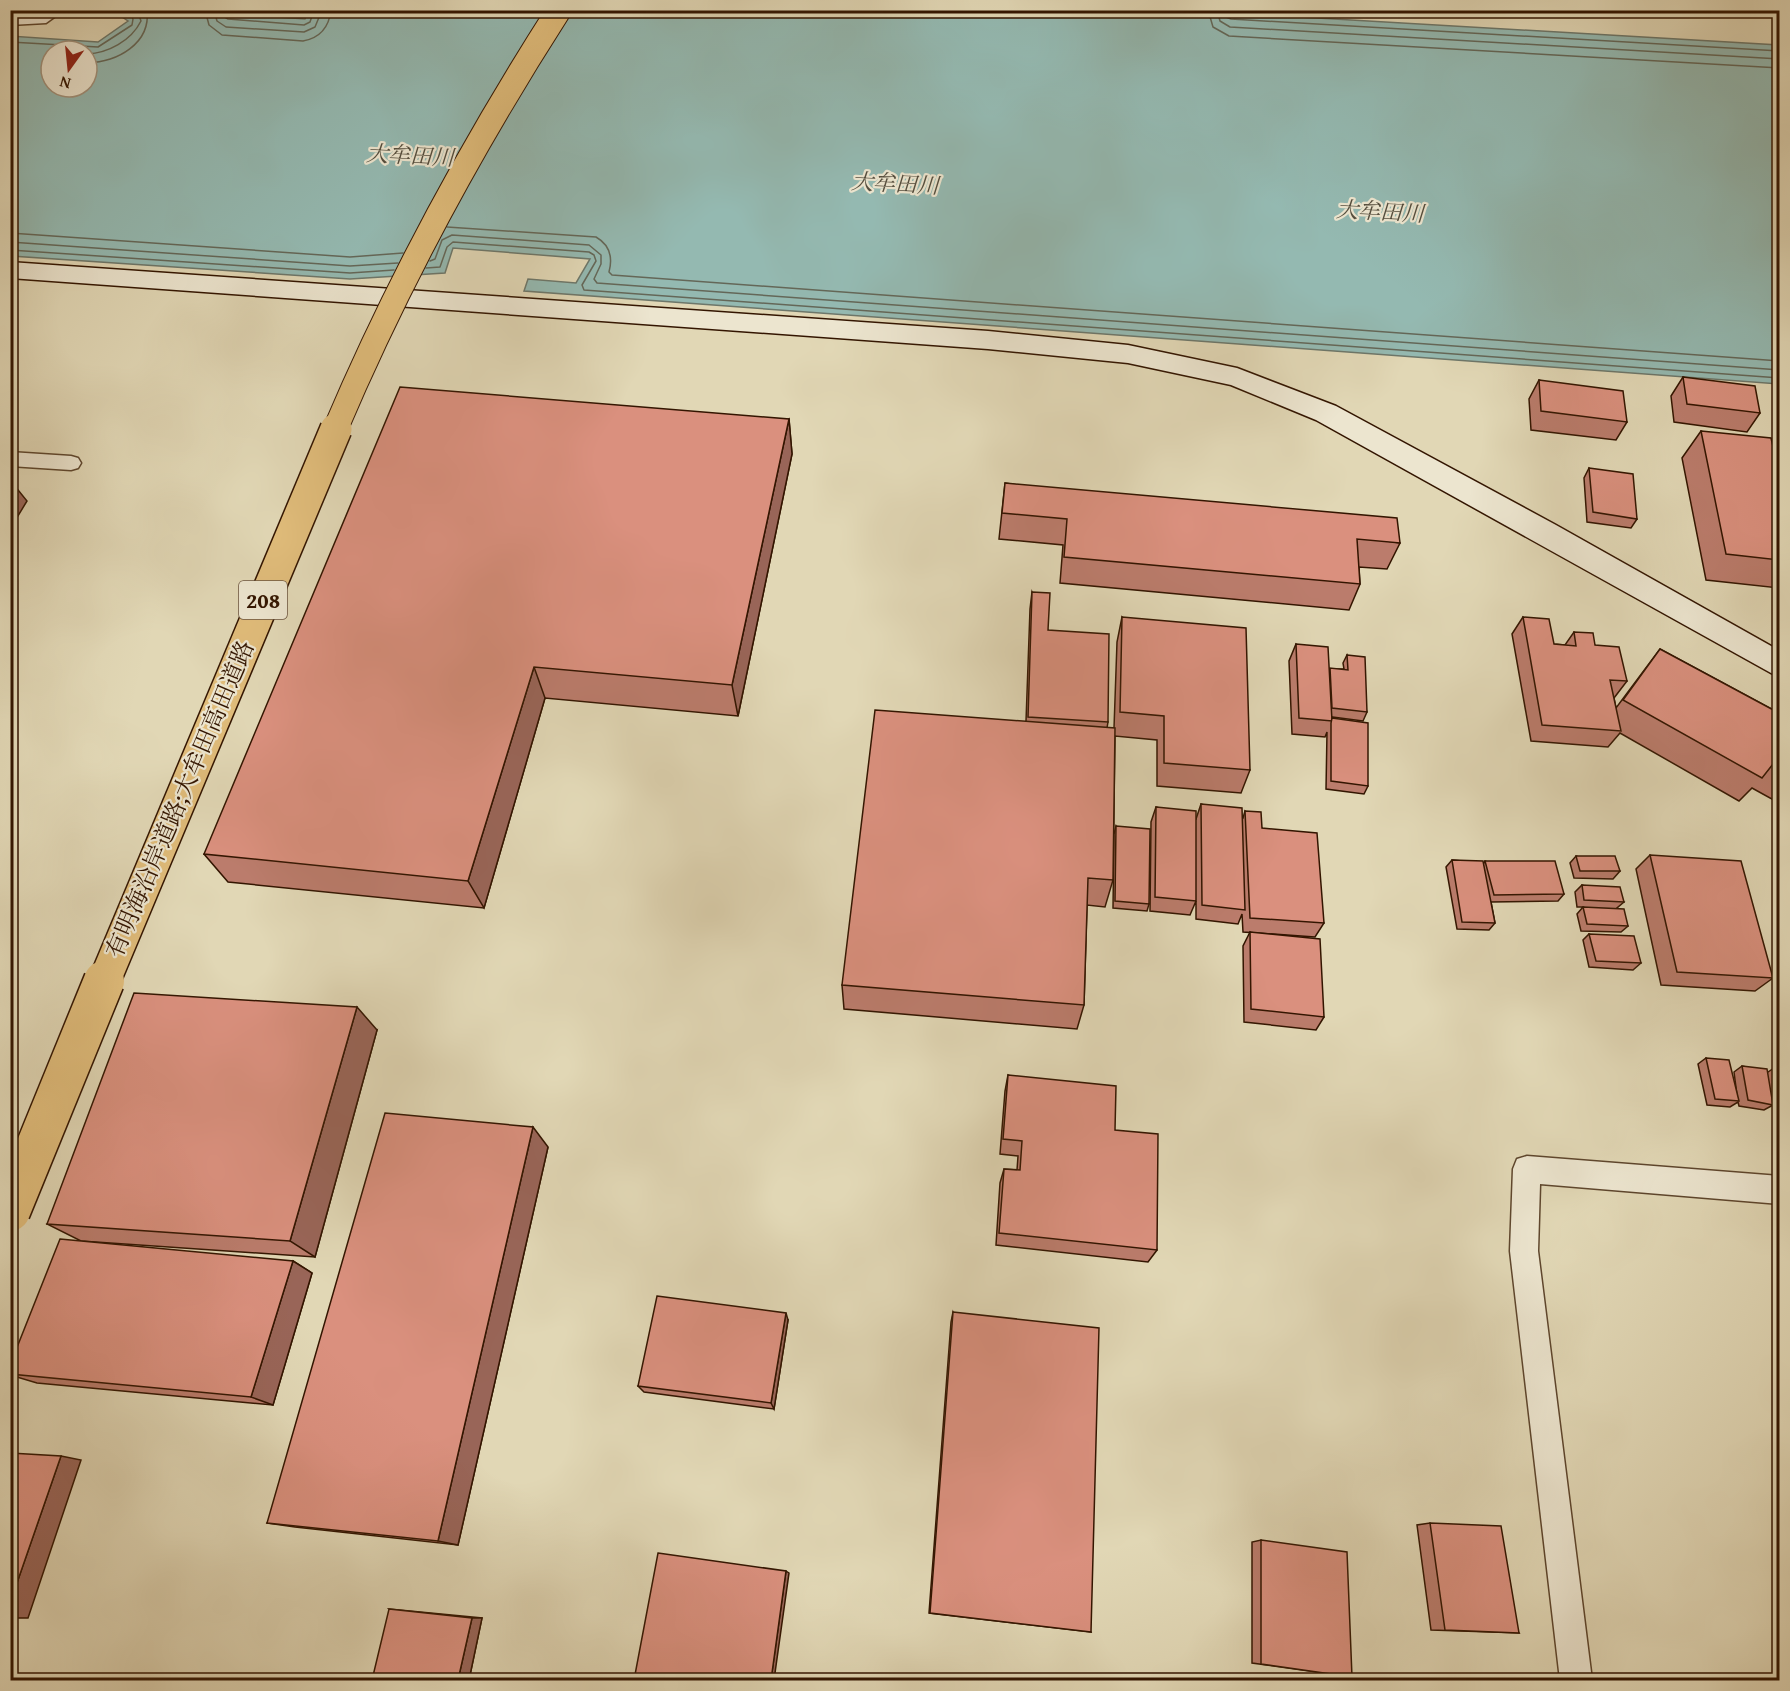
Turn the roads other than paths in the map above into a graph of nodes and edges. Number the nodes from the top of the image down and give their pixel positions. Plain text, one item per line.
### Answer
1 (54, 10) edge
2 (559, 10) edge
3 (10, 19) edge
4 (10, 270) edge
5 (10, 459) edge
6 (71, 463) dead end
7 (1779, 666) edge
8 (1779, 1190) edge
9 (10, 1211) edge
10 (1576, 1680) edge

1 - 3 street
2 - 9 highway, 有明海沿岸道路;大牟田高田道路 / 208, bridge
4 - 7 street
5 - 6 lane
8 - 10 lane

